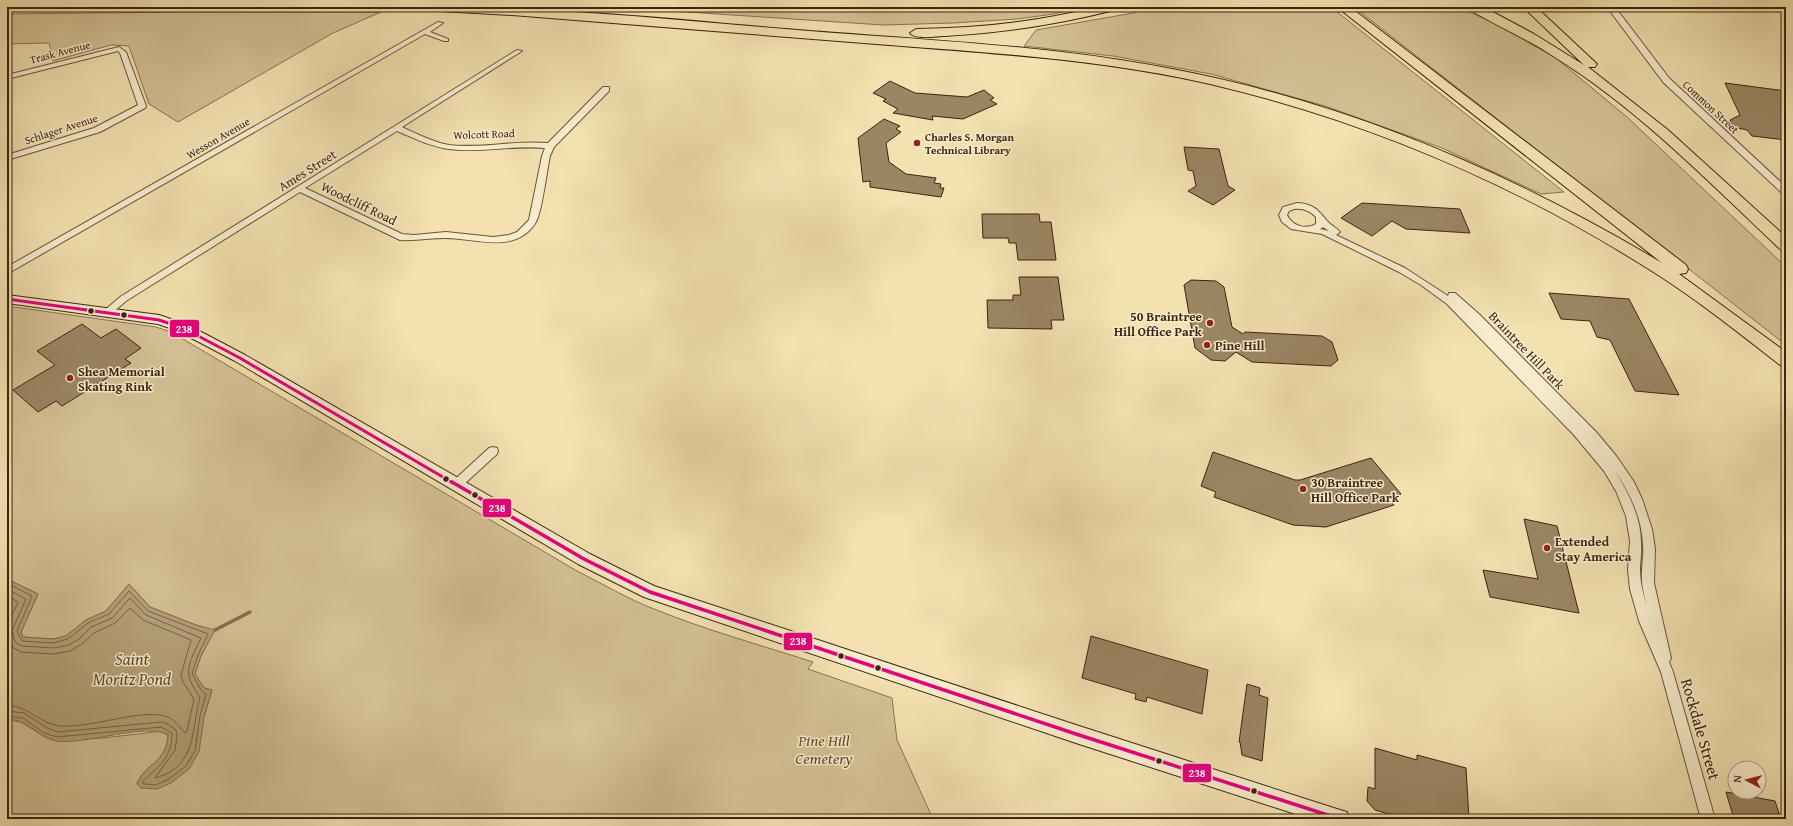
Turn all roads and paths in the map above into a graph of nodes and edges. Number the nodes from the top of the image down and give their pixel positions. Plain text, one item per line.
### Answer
1 (440, 7) edge
2 (1111, 7) edge
3 (1343, 7) edge
4 (1472, 7) edge
5 (1529, 7) edge
6 (1611, 7) edge
7 (1618, 7) edge
8 (440, 23) dead end
9 (731, 28) junction
10 (1629, 30) junction
11 (425, 32) junction
12 (446, 40) dead end
13 (519, 51) dead end
14 (7, 77) edge
15 (606, 89) dead end
16 (142, 106) joint
17 (397, 128) junction
18 (550, 146) junction
19 (1687, 156) junction
20 (7, 158) edge
21 (300, 189) junction
22 (1786, 192) edge
23 (1320, 217) junction
24 (1307, 229) junction
25 (1786, 246) edge
26 (7, 271) edge
27 (7, 299) edge
28 (108, 312) junction
29 (1786, 352) edge
30 (1786, 361) edge
31 (493, 451) dead end
32 (456, 485) junction
33 (1636, 553) joint
34 (1649, 558) joint
35 (1667, 672) junction
36 (1340, 819) edge
37 (1708, 819) edge

1 - 9 highway
2 - 9 highway
3 - 29 highway
4 - 19 highway
5 - 19 highway
6 - 10 street, Common Street
7 - 10 street, Common Street
8 - 11 street, Wesson Avenue
9 - 30 highway
10 - 22 street, Common Street
11 - 12 street
11 - 26 street, Wesson Avenue
13 - 17 street, Ames Street
14 - 16 street, Trask Avenue
15 - 18 street, Woodcliff Road
16 - 20 street, Schlager Avenue
17 - 18 street, Wolcott Road
17 - 21 street, Ames Street
18 - 21 street, Woodcliff Road
19 - 25 highway
21 - 28 street, Ames Street
23 - 24 street
23 - 24 street, Braintree Hill Park
23 - 34 street, Braintree Hill Park
24 - 33 street, Braintree Hill Park
27 - 28 main road
28 - 32 main road
31 - 32 street
32 - 36 main road
33 - 35 street, Rockdale Street
34 - 35 street, Rockdale Street
35 - 37 street, Rockdale Street

